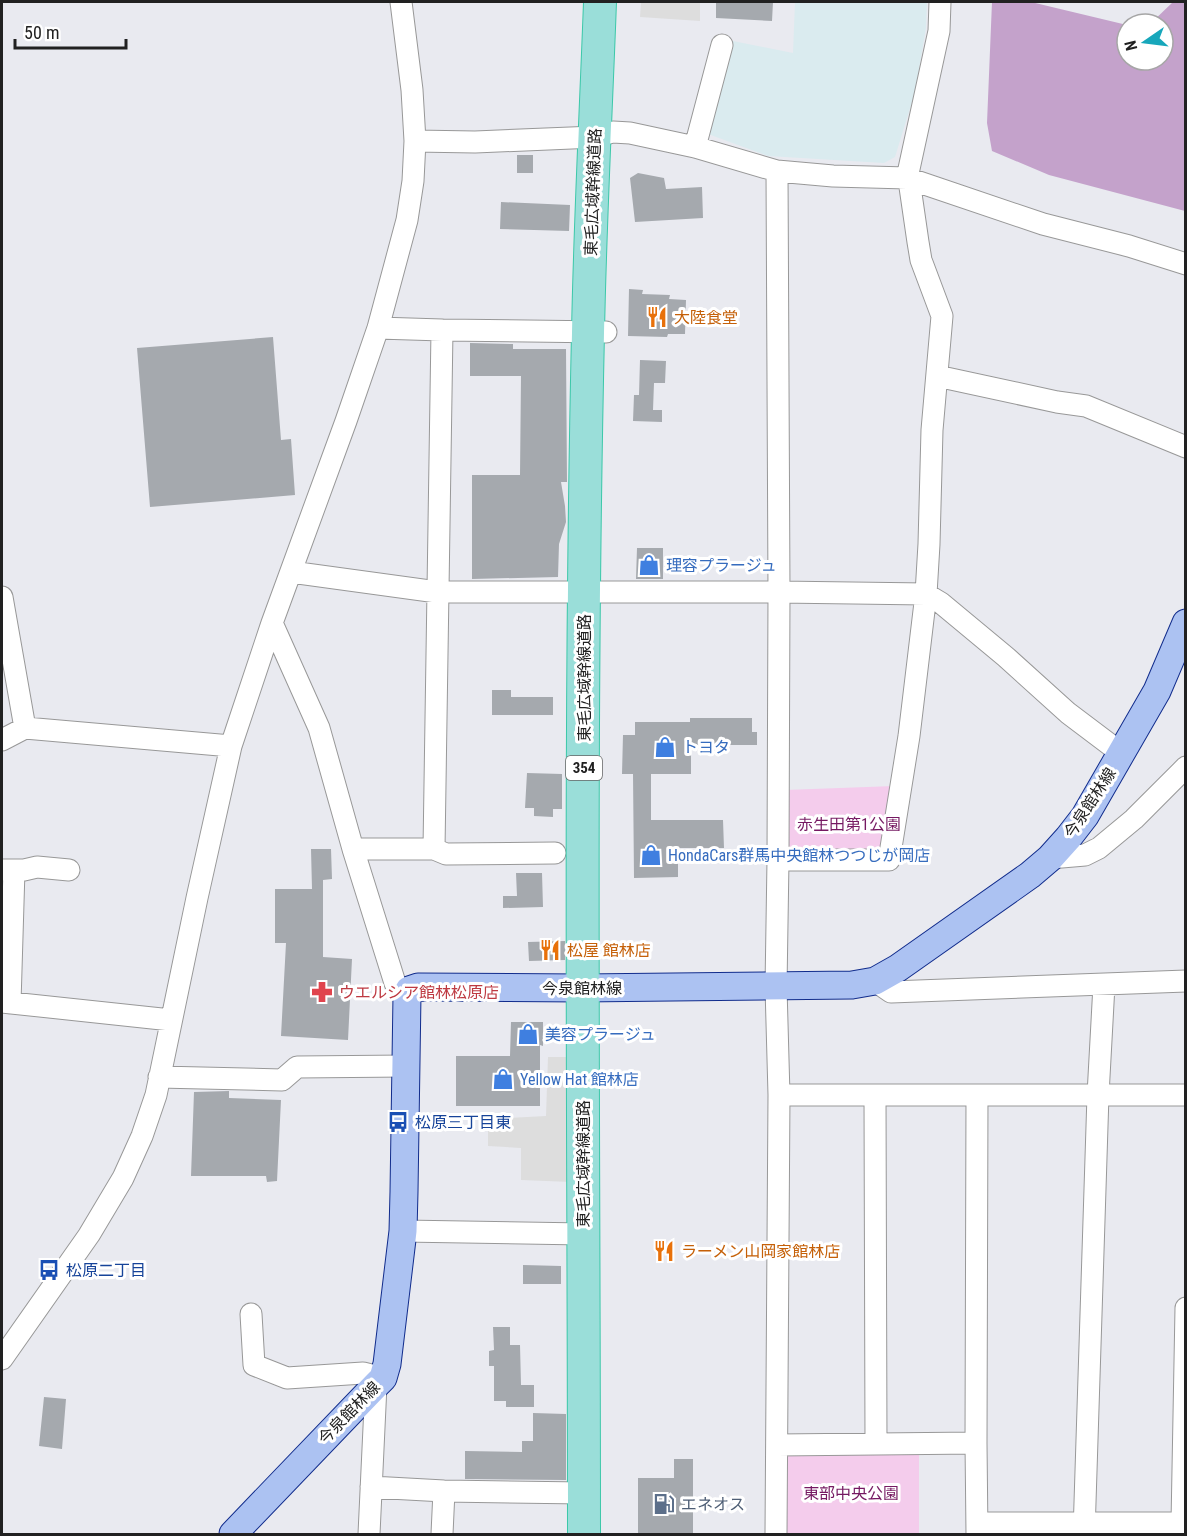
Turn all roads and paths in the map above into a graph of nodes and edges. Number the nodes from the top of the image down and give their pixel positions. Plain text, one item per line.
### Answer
1 (401, 2) edge
2 (600, 2) edge
3 (618, 2) edge
4 (940, 2) edge
5 (722, 45) dead end
6 (604, 135) junction
7 (415, 141) junction
8 (695, 147) junction
9 (777, 171) junction
10 (907, 178) junction
11 (1185, 264) edge
12 (378, 328) junction
13 (442, 330) junction
14 (597, 332) junction
15 (937, 376) junction
16 (1185, 447) edge
17 (291, 572) junction
18 (437, 592) junction
19 (594, 592) junction
20 (779, 592) junction
21 (926, 594) junction
22 (2, 597) edge
23 (272, 623) junction
24 (1185, 623) edge
25 (25, 728) junction
26 (2, 740) edge
27 (231, 746) junction
28 (1121, 753) junction
29 (1183, 775) edge
30 (353, 849) junction
31 (434, 849) junction
32 (555, 853) dead end
33 (1050, 858) junction
34 (778, 860) junction
35 (8, 870) edge
36 (69, 870) dead end
37 (875, 981) junction
38 (1185, 981) edge
39 (1104, 985) junction
40 (776, 987) junction
41 (593, 988) junction
42 (406, 995) junction
43 (6, 1002) edge
44 (171, 1020) junction
45 (406, 1066) junction
46 (159, 1077) junction
47 (779, 1095) junction
48 (875, 1095) junction
49 (977, 1095) junction
50 (1098, 1095) junction
51 (1185, 1095) edge
52 (403, 1232) junction
53 (584, 1234) junction
54 (1185, 1308) edge
55 (251, 1314) dead end
56 (2, 1359) edge
57 (379, 1382) junction
58 (976, 1443) junction
59 (876, 1444) junction
60 (777, 1445) junction
61 (371, 1487) junction
62 (444, 1491) junction
63 (584, 1493) junction
64 (1184, 1523) edge
65 (977, 1528) edge
66 (1084, 1529) edge
67 (233, 1534) edge
68 (369, 1534) edge
69 (442, 1534) edge
70 (584, 1534) edge
71 (604, 1534) edge
72 (776, 1534) edge

1 - 7 street
2 - 6 highway, 東毛広域幹線道路 / 354
3 - 6 highway, 東毛広域幹線道路 / 354
4 - 10 street
5 - 8 street
6 - 7 street
6 - 8 street
6 - 14 highway, 東毛広域幹線道路 / 354
7 - 12 street
8 - 9 street
9 - 10 street
9 - 20 street
10 - 11 street
10 - 15 street
12 - 13 street
12 - 17 street
13 - 14 street
13 - 18 street
14 - 19 highway, 東毛広域幹線道路 / 354
15 - 16 street
15 - 21 street
17 - 18 street
17 - 23 street
18 - 19 street
18 - 31 street
19 - 20 street
19 - 41 highway, 東毛広域幹線道路 / 354
20 - 21 street
20 - 34 street
21 - 28 street
21 - 34 street
22 - 25 street
23 - 27 street
23 - 30 street
24 - 28 main road, 今泉館林線
25 - 26 street
25 - 27 street
27 - 44 street
28 - 33 main road, 今泉館林線
29 - 33 street
30 - 31 street
30 - 42 street
31 - 32 street
33 - 37 main road, 今泉館林線
34 - 40 street
35 - 36 street
35 - 43 street
37 - 39 street
37 - 40 main road, 今泉館林線
38 - 39 street
39 - 50 street
40 - 41 main road, 今泉館林線
40 - 47 street
41 - 42 main road, 今泉館林線
41 - 53 highway, 東毛広域幹線道路 / 354
41 - 71 highway, 東毛広域幹線道路 / 354
42 - 45 main road, 今泉館林線
43 - 44 street
44 - 46 street
45 - 46 street
45 - 52 main road, 今泉館林線
46 - 56 street
47 - 48 street
47 - 60 street
48 - 49 street
48 - 59 street
49 - 50 street
49 - 58 street
50 - 51 street
50 - 66 street
52 - 53 street
52 - 57 main road, 今泉館林線
53 - 63 highway, 東毛広域幹線道路 / 354
54 - 64 street
55 - 57 street
57 - 61 street
57 - 67 main road, 今泉館林線
58 - 59 street
58 - 65 street
59 - 60 street
60 - 72 street
61 - 62 street
61 - 68 street
62 - 63 street
62 - 69 street
63 - 70 highway, 東毛広域幹線道路 / 354
64 - 66 street
65 - 66 street

